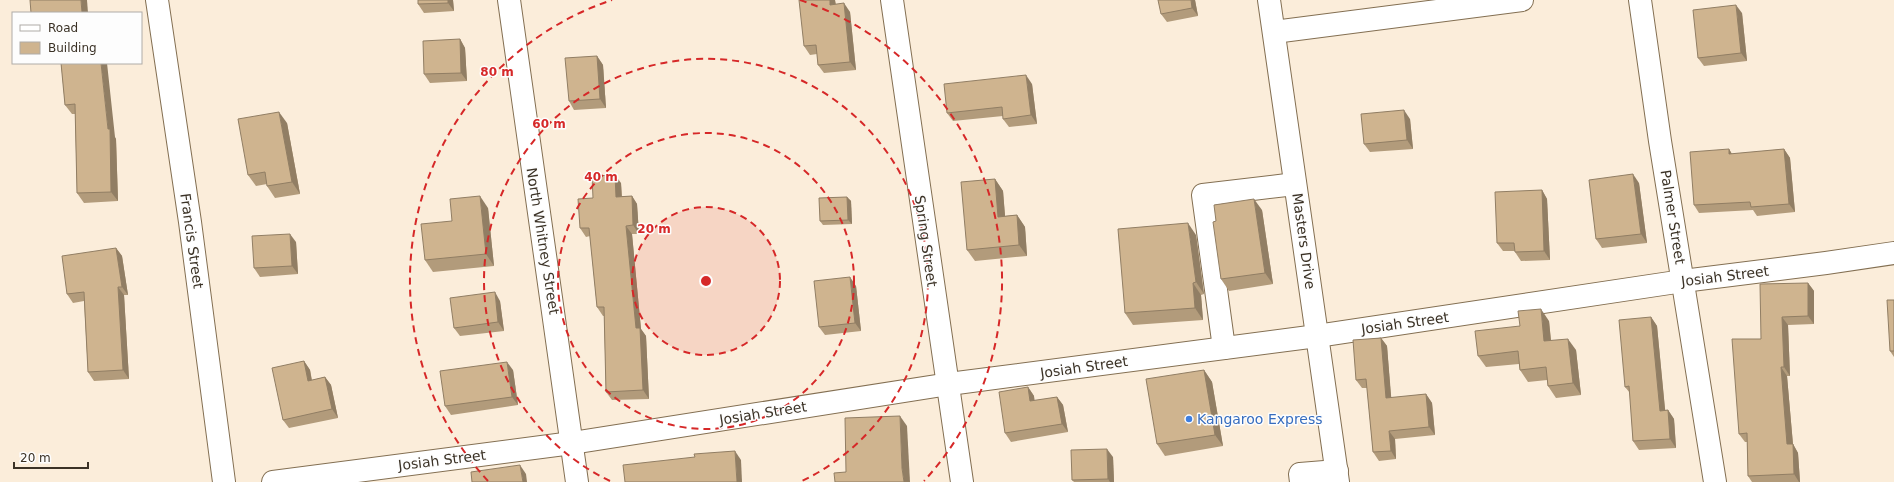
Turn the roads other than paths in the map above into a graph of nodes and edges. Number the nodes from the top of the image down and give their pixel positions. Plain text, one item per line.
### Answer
1 (157, 0) edge
2 (509, 0) edge
3 (892, 0) edge
4 (1269, 0) edge
5 (1522, 0) edge
6 (1640, 0) edge
7 (1274, 32) junction
8 (1295, 184) junction
9 (1894, 253) edge
10 (1683, 281) junction
11 (1317, 336) junction
12 (1224, 348) junction
13 (948, 384) junction
14 (572, 443) junction
15 (1337, 476) edge
16 (224, 482) edge
17 (273, 482) edge
18 (577, 482) edge
19 (962, 482) edge
20 (1301, 482) edge
21 (1715, 482) edge

1 - 16 street, Francis Street
2 - 14 street, North Whitney Street
3 - 13 street, Spring Street
4 - 7 street, Masters Drive
5 - 7 street
6 - 10 street, Palmer Street
7 - 8 street, Masters Drive
8 - 11 street, Masters Drive
8 - 12 street
9 - 10 street, Josiah Street
10 - 11 street, Josiah Street
10 - 21 street, Palmer Street
11 - 12 street, Josiah Street
11 - 15 street, Masters Drive
12 - 13 street, Josiah Street
13 - 14 street, Josiah Street
13 - 19 street, Spring Street
14 - 17 street, Josiah Street
14 - 18 street, North Whitney Street
15 - 20 street

